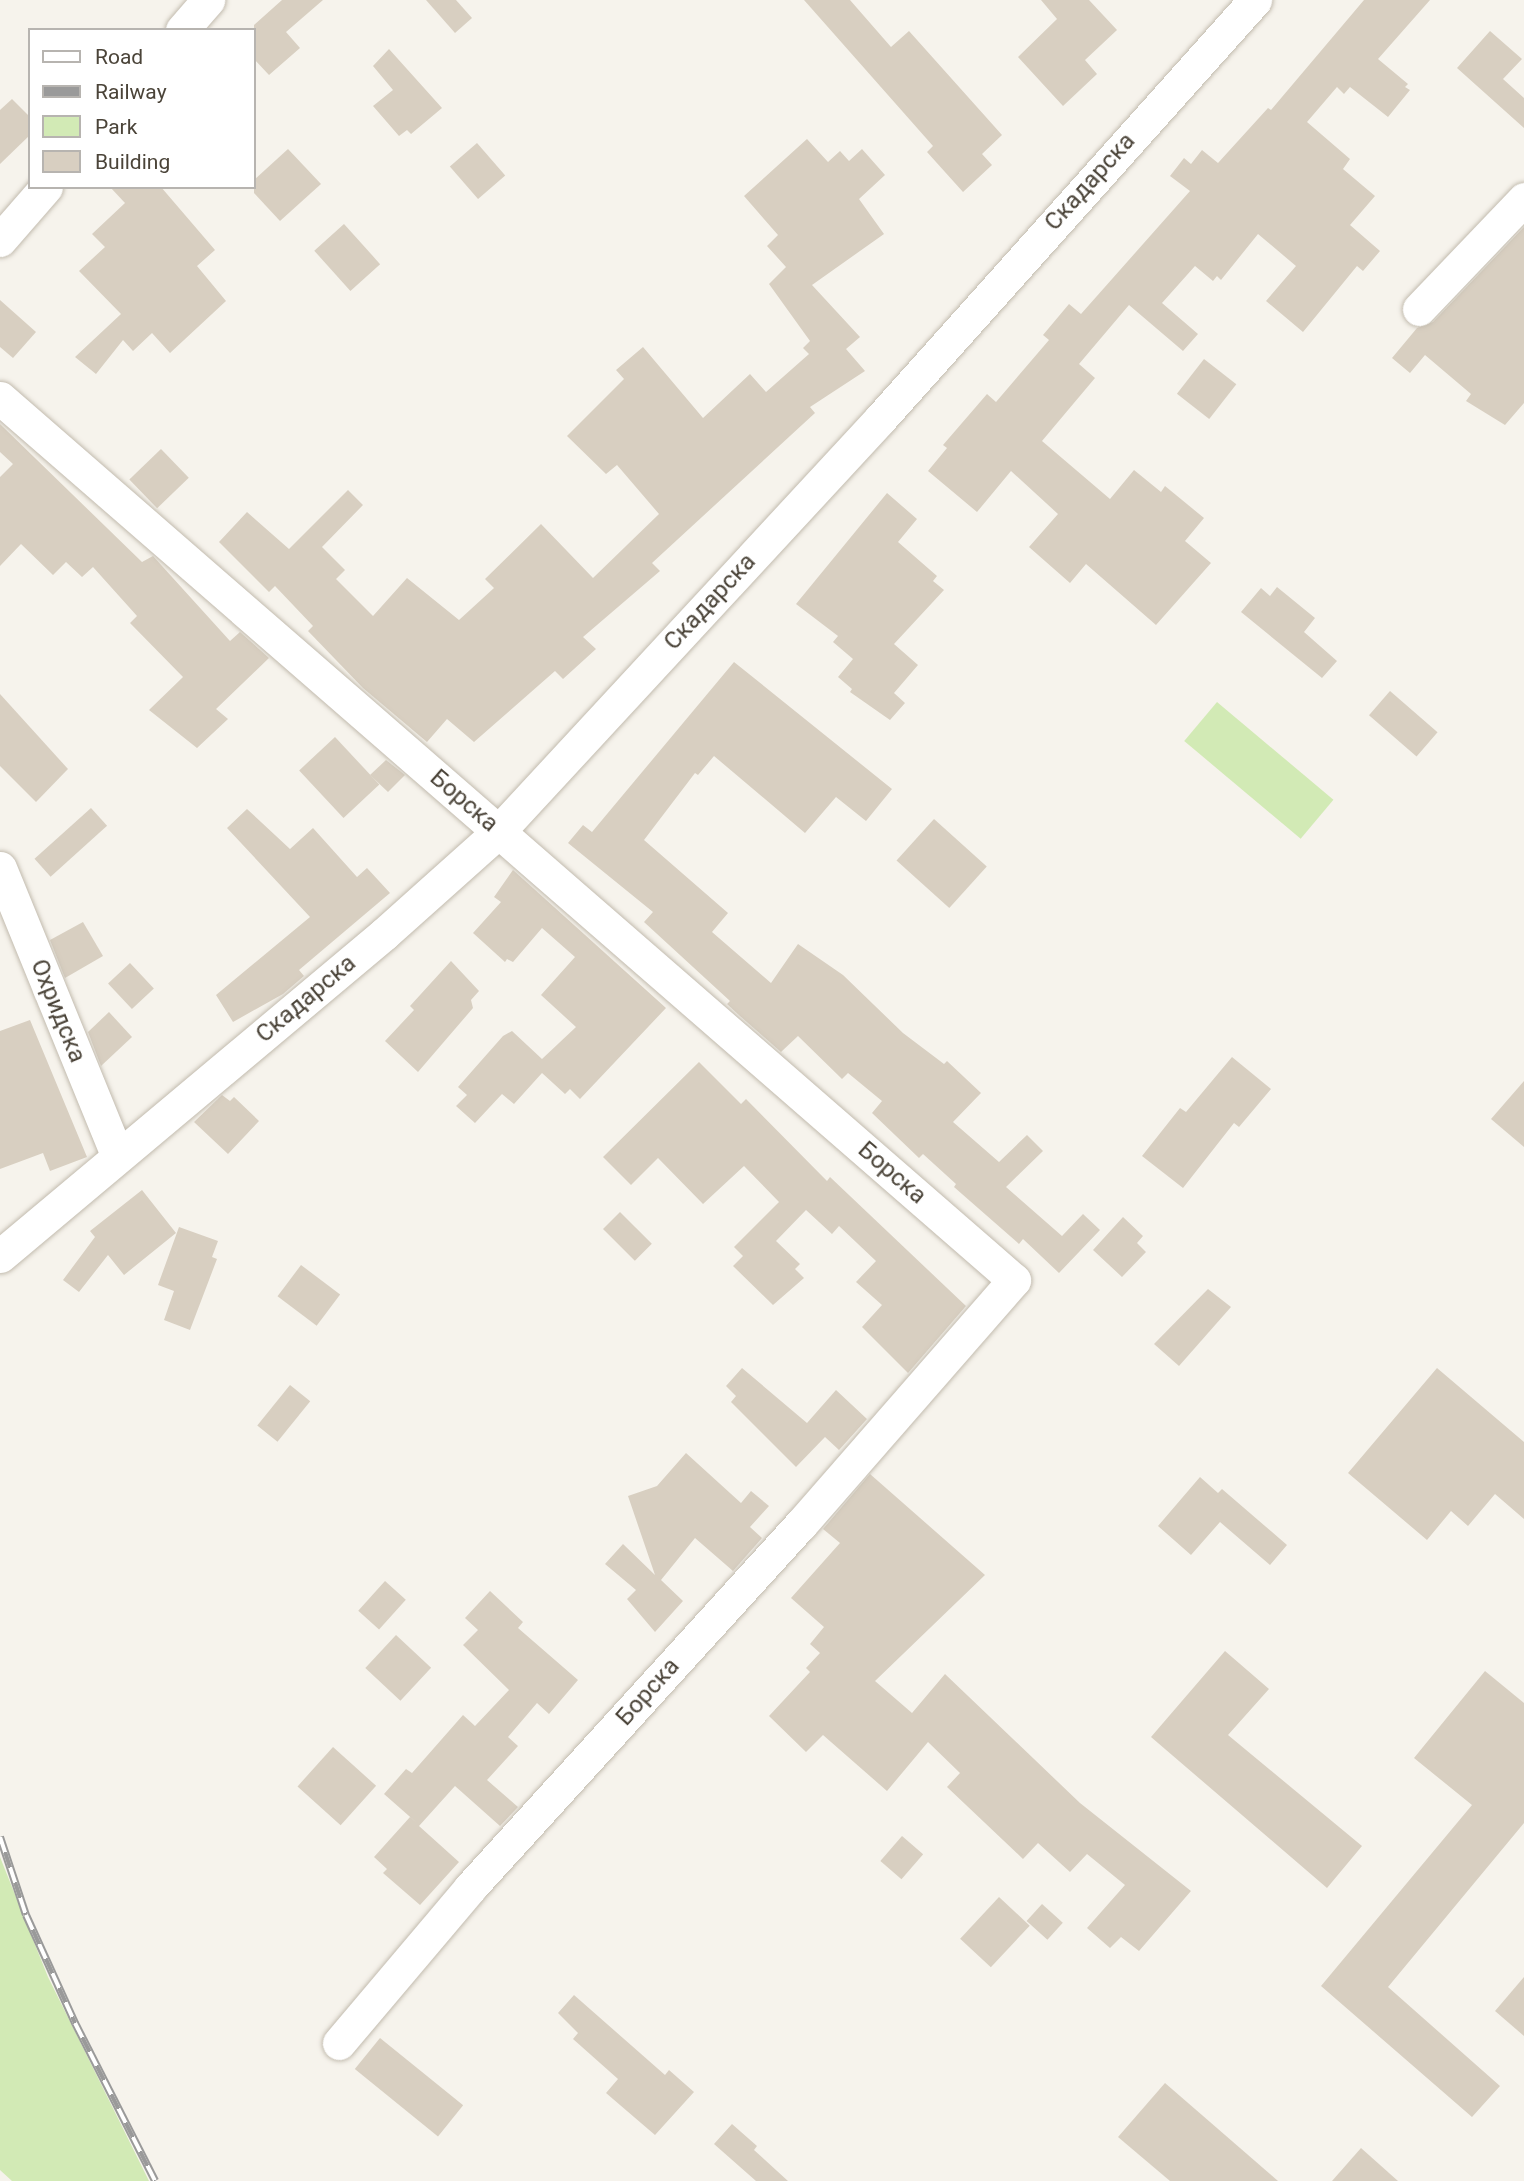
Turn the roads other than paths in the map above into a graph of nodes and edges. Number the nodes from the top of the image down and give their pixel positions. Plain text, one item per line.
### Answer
1 (208, 0) edge
2 (1255, 0) edge
3 (184, 28) edge
4 (44, 189) edge
5 (1524, 199) edge
6 (0, 240) edge
7 (1419, 309) dead end
8 (0, 398) edge
9 (499, 831) junction
10 (0, 868) edge
11 (117, 1155) junction
12 (0, 1256) edge
13 (339, 2043) dead end

1 - 3 street
2 - 9 street, Скадарска
4 - 6 street
5 - 7 street
8 - 9 street, Борска
9 - 11 street, Скадарска
9 - 13 street, Борска
10 - 11 street, Охридска
11 - 12 street, Скадарска

